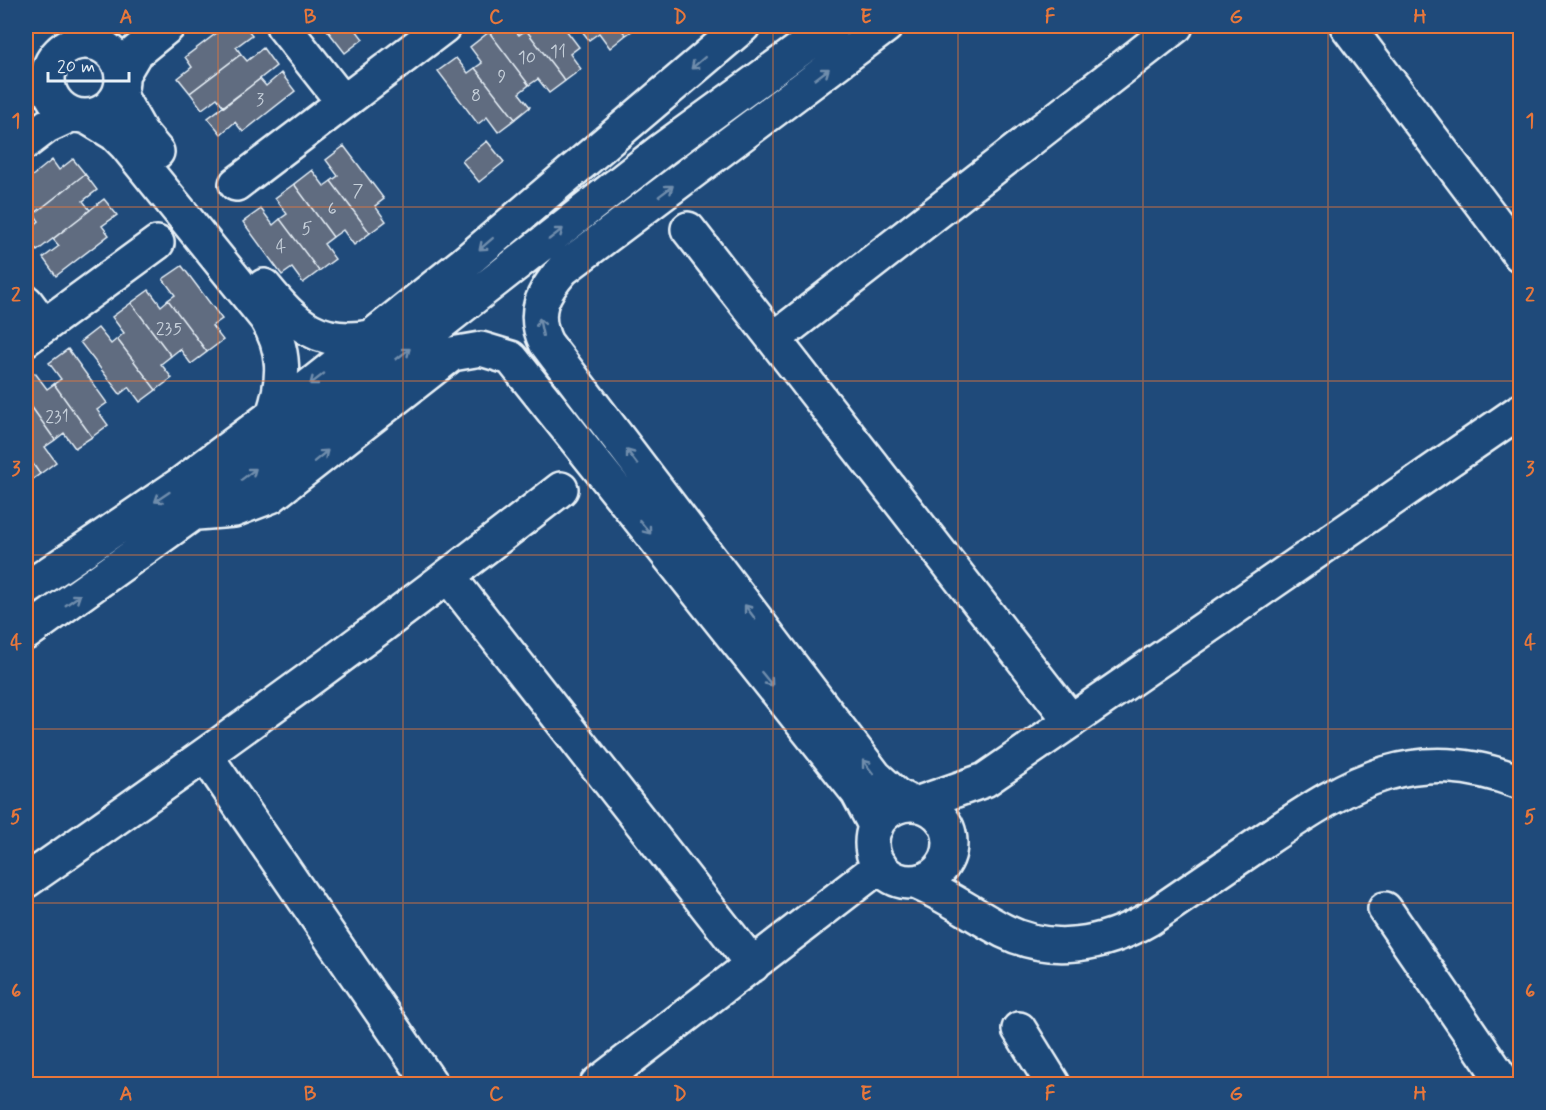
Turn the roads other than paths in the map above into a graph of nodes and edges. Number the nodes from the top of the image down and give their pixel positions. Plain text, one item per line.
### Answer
1 (139, 26) edge
2 (168, 26) edge
3 (283, 26) edge
4 (444, 26) edge
5 (743, 26) edge
6 (799, 26) edge
7 (831, 26) edge
8 (885, 26) edge
9 (1176, 26) edge
10 (1347, 26) edge
11 (97, 44) junction
12 (758, 78) junction
13 (47, 84) junction
14 (121, 85) junction
15 (343, 102) junction
16 (26, 116) edge
17 (79, 116) junction
18 (26, 142) edge
19 (236, 184) dead end
20 (688, 229) dead end
21 (157, 243) dead end
22 (1521, 255) edge
23 (32, 322) edge
24 (370, 337) junction
25 (774, 339) junction
26 (1521, 411) edge
27 (273, 414) junction
28 (602, 418) junction
29 (575, 439) junction
30 (561, 489) dead end
31 (196, 513) junction
32 (449, 577) junction
33 (26, 589) edge
34 (26, 633) edge
35 (1071, 721) junction
36 (206, 756) junction
37 (985, 780) junction
38 (1521, 782) edge
39 (914, 804) junction
40 (876, 827) junction
41 (950, 843) junction
42 (880, 866) junction
43 (26, 881) edge
44 (915, 882) junction
45 (967, 907) junction
46 (1384, 909) dead end
47 (753, 965) junction
48 (1019, 1029) dead end
49 (431, 1084) edge
50 (597, 1084) edge
51 (1053, 1084) edge
52 (1504, 1084) edge

1 - 11 street
2 - 14 street
3 - 15 street
4 - 15 street
5 -> 24 street
6 - 12 street
7 - 12 street
28 -> 8 street
9 - 25 street
10 - 22 street
11 - 13 street
11 - 14 street
31 -> 12 street
13 - 16 street
13 - 17 street
14 - 17 street
14 - 24 street
15 - 19 street
17 - 18 street
17 - 27 street
20 - 25 street
21 - 23 street
24 -> 27 street
25 - 35 street
26 - 35 street
27 -> 33 street
28 - 29 street
39 -> 28 street
31 -> 29 street
29 -> 40 street
30 - 32 street
34 -> 31 street
32 - 36 street
32 - 47 street
35 - 37 street
36 - 43 street
36 - 49 street
37 - 39 street
37 - 41 street
38 - 45 street
39 - 40 street
39 - 41 street
40 - 42 street
41 - 44 street
41 - 45 street
42 - 44 street
42 - 47 street
44 - 45 street
46 - 52 street
47 - 50 street
48 - 51 street

